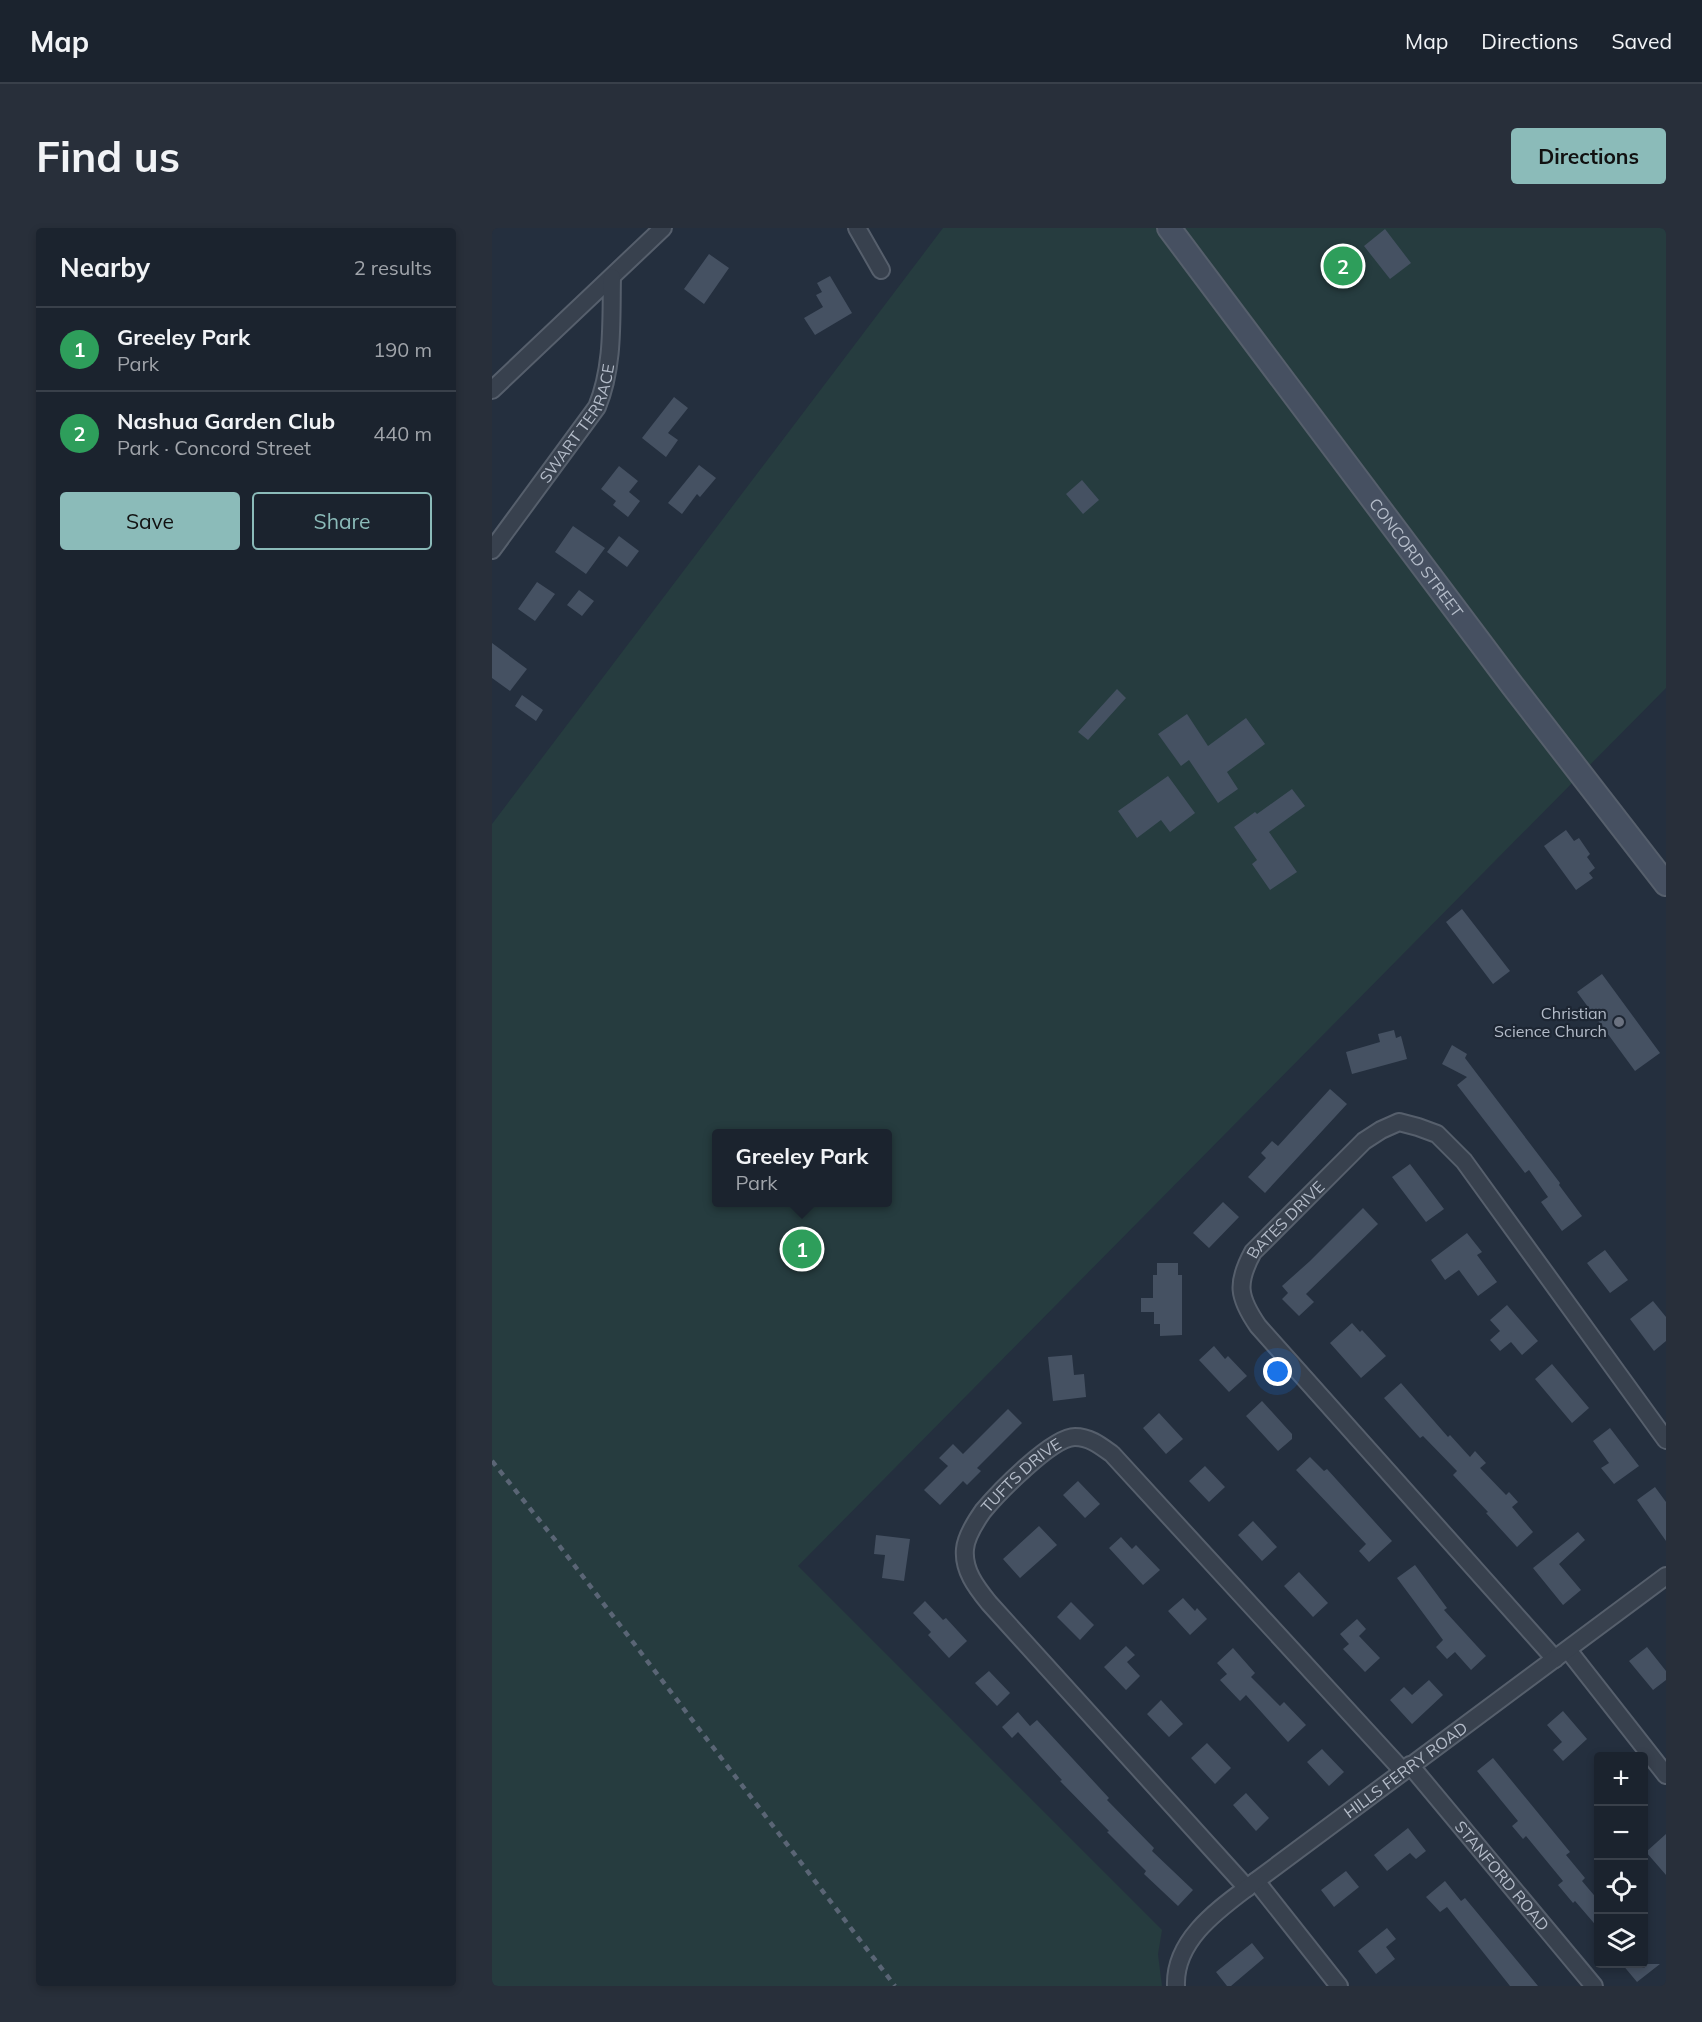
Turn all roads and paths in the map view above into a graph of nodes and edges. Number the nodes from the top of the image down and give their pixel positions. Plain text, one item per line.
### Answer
1 (663, 228) edge
2 (857, 228) edge
3 (1169, 228) edge
4 (881, 270) dead end
5 (612, 277) junction
6 (492, 390) edge
7 (492, 550) edge
8 (1666, 885) edge
9 (1666, 1440) edge
10 (1666, 1576) edge
11 (1562, 1654) junction
12 (1407, 1768) junction
13 (1666, 1775) edge
14 (1252, 1884) junction
15 (1176, 1986) edge
16 (1339, 1986) edge
17 (1593, 1986) edge

1 - 5 street
2 - 4 street
3 - 8 main road, CONCORD STREET
5 - 6 street
5 - 7 street, SWART TERRACE
9 - 11 street, BATES DRIVE
10 - 11 street, HILLS FERRY ROAD
11 - 12 street, HILLS FERRY ROAD
11 - 13 street, BATES DRIVE
12 - 14 street, HILLS FERRY ROAD
12 - 14 street, TUFTS DRIVE
12 - 17 street, STANFORD ROAD
14 - 15 street, HILLS FERRY ROAD
14 - 16 street, TUFTS DRIVE

